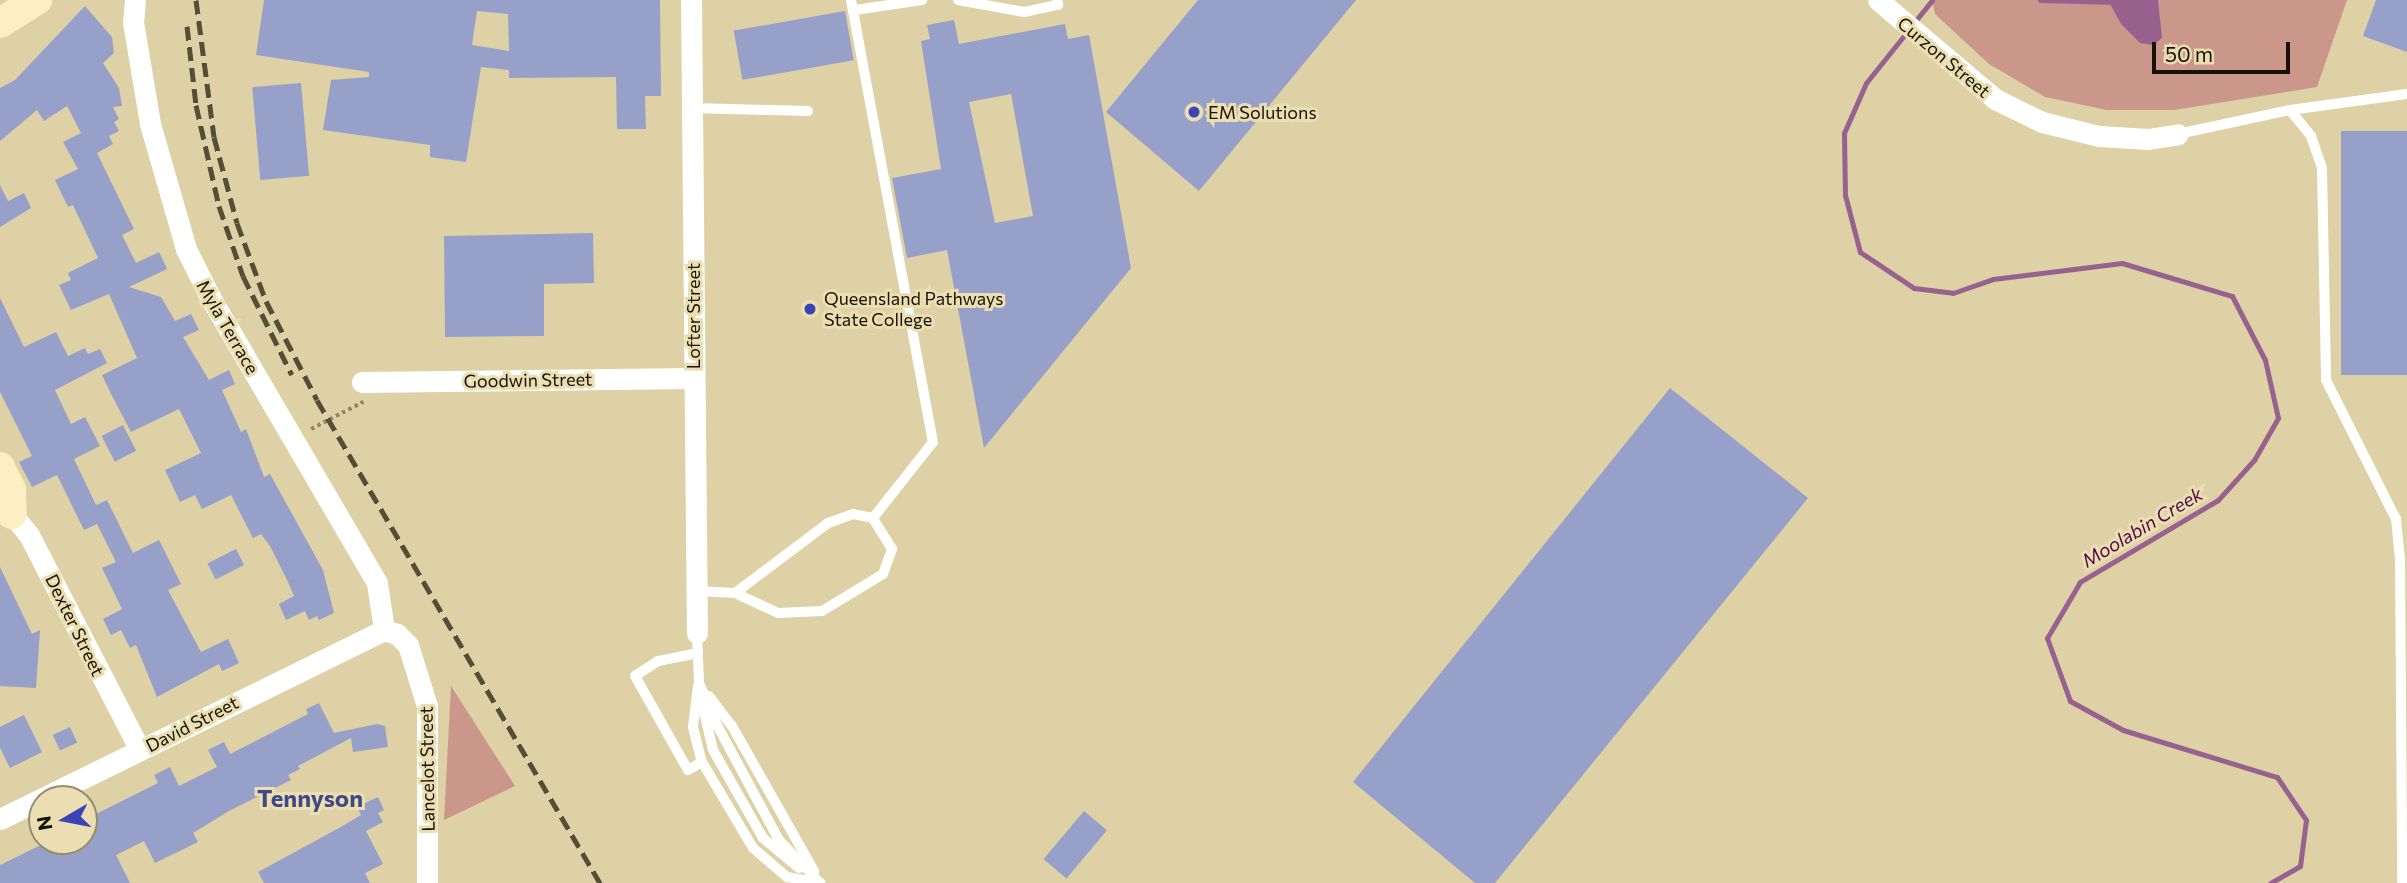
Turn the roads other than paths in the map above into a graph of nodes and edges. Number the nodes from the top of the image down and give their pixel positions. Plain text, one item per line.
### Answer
1 (135, 0) edge
2 (691, 0) edge
3 (922, 0) edge
4 (958, 0) edge
5 (1057, 0) edge
6 (1878, 0) edge
7 (31, 2) edge
8 (853, 5) edge
9 (0, 23) edge
10 (2407, 94) edge
11 (691, 108) junction
12 (2290, 110) junction
13 (808, 111) dead end
14 (2178, 134) joint
15 (694, 378) junction
16 (362, 392) road end
17 (0, 467) edge
18 (6, 512) edge
19 (873, 518) junction
20 (696, 591) junction
21 (735, 593) junction
22 (384, 630) junction
23 (698, 643) junction
24 (699, 683) junction
25 (140, 750) junction
26 (702, 762) junction
27 (0, 819) edge
28 (427, 883) edge
29 (820, 883) edge
30 (2402, 883) edge

1 - 22 street, Myla Terrace
2 - 11 street, Lofter Street
3 - 8 lane
4 - 5 lane
6 - 14 street, Curzon Street
7 - 9 main road
8 - 19 lane
10 - 12 lane
11 - 13 lane
11 - 15 street, Lofter Street
12 - 14 lane
12 - 30 lane
15 - 16 street, Goodwin Street
15 - 20 street, Lofter Street
17 - 18 main road
18 - 25 street, Dexter Street
19 - 21 lane
19 - 21 lane
20 - 21 lane
20 - 23 street, Lofter Street
22 - 25 street, David Street
22 - 28 street, Lancelot Street
23 - 24 lane
23 - 26 lane
24 - 26 lane
24 - 29 lane
24 - 29 lane
25 - 27 street, David Street
26 - 29 lane

